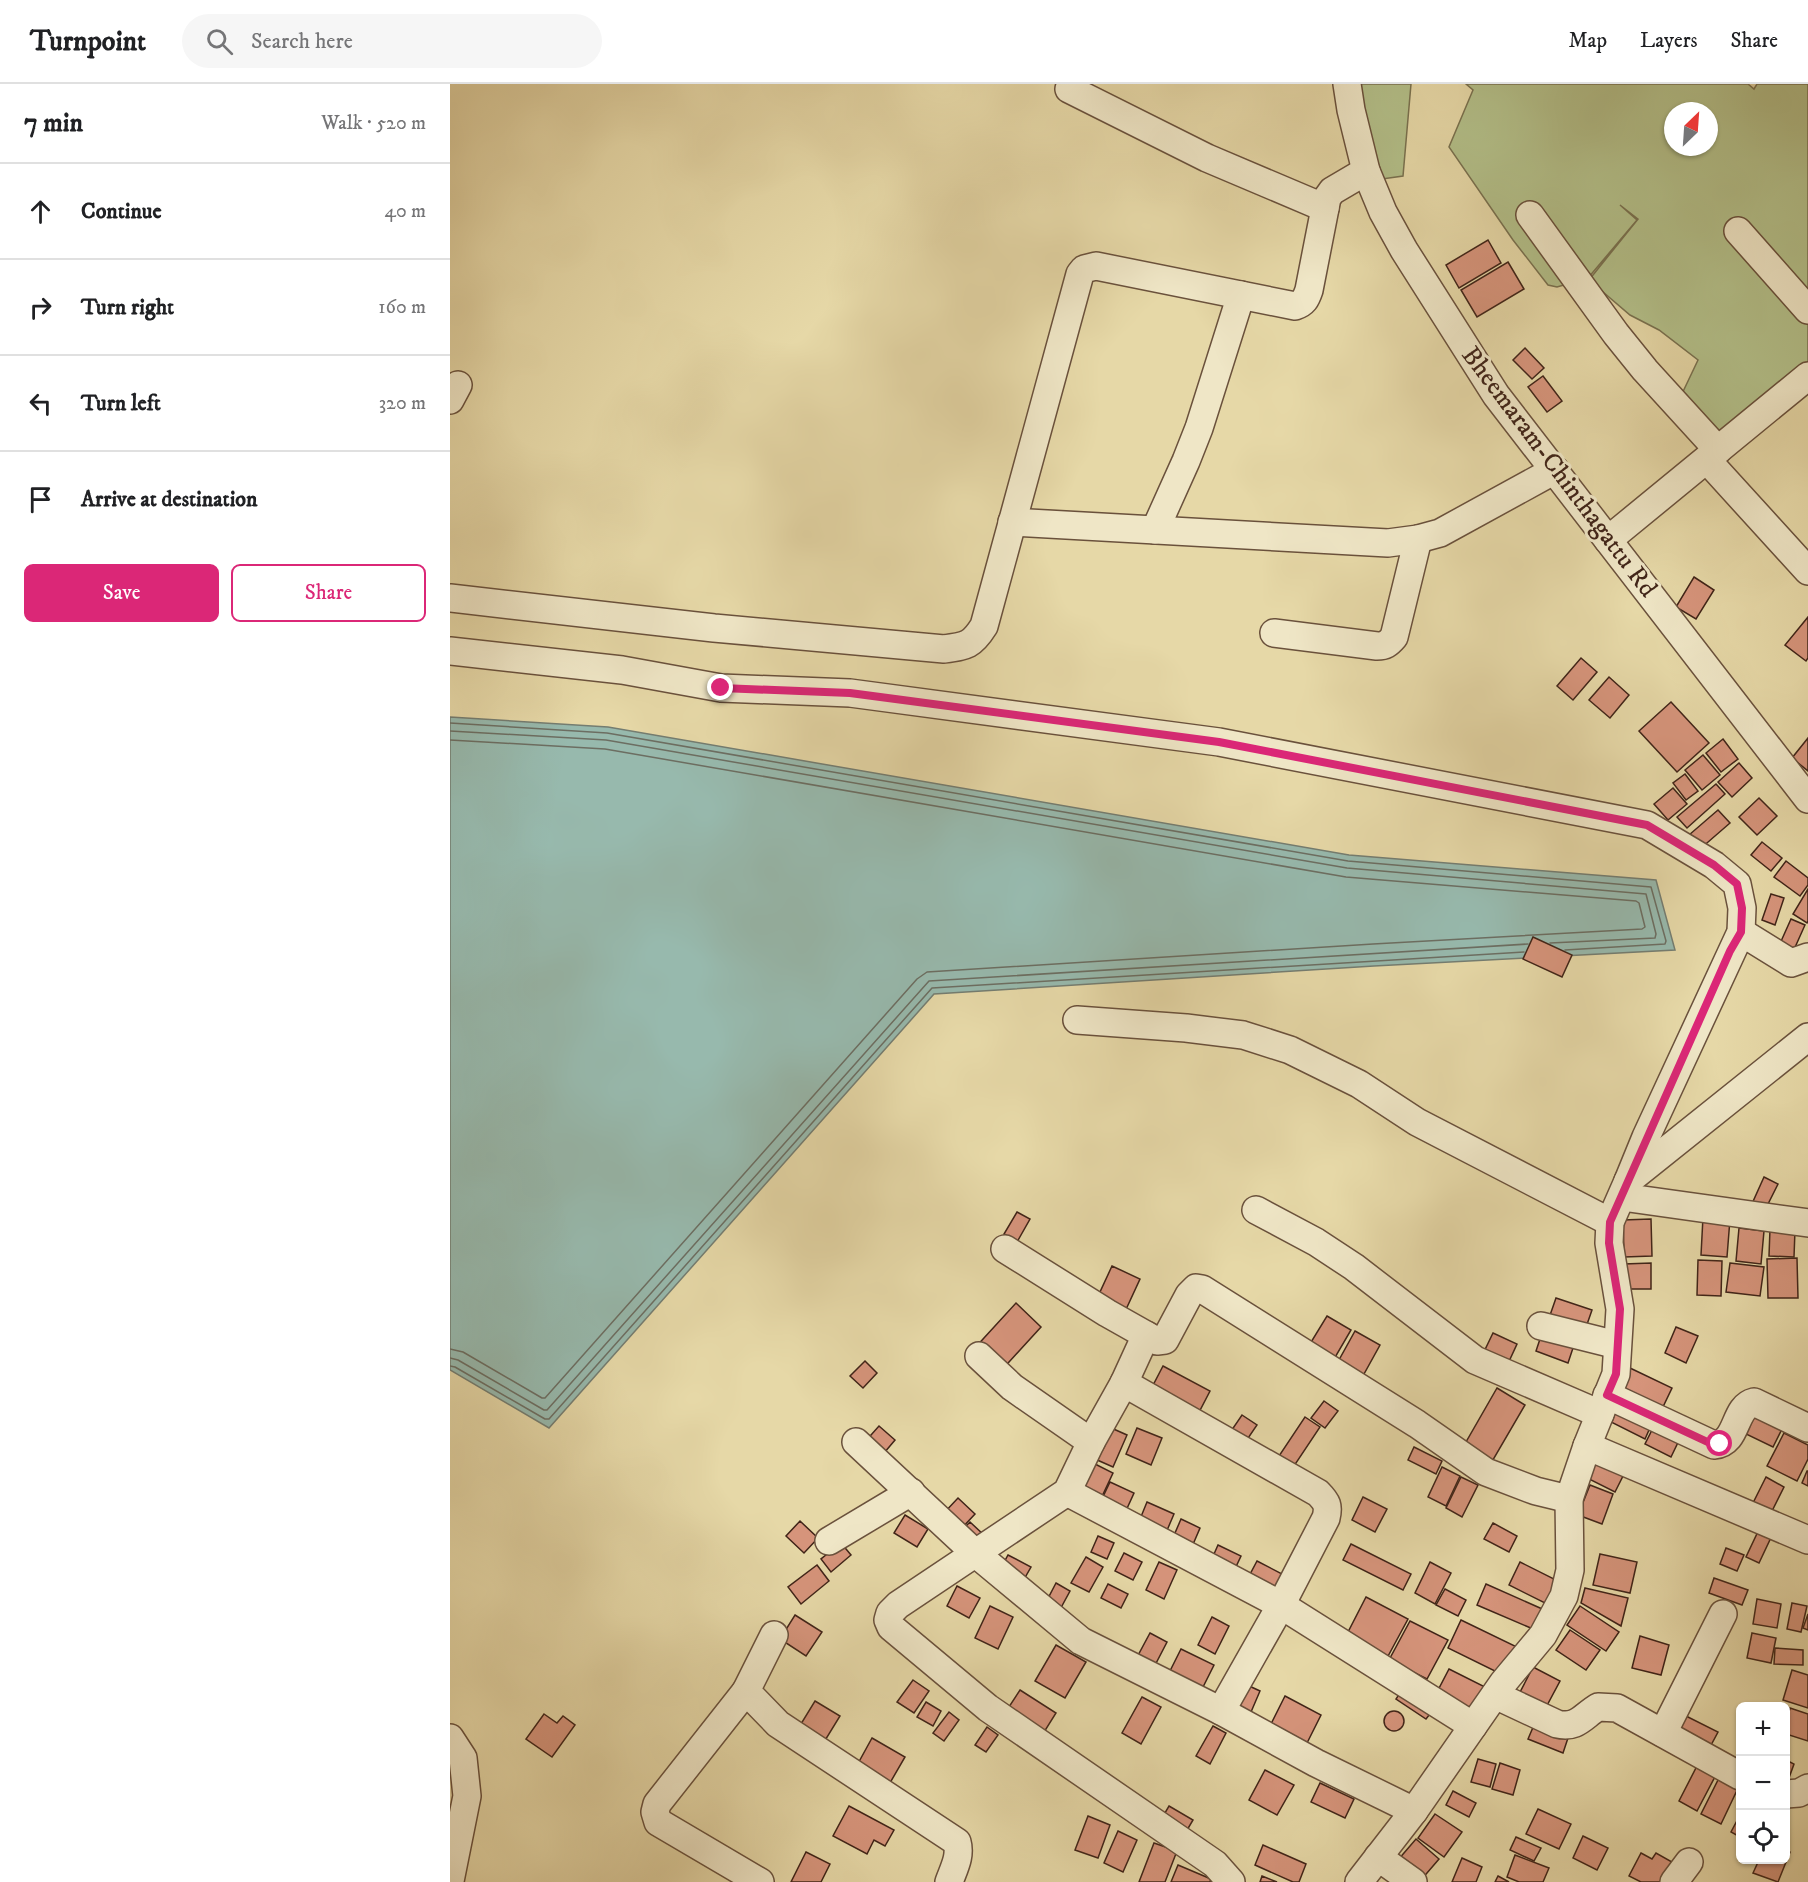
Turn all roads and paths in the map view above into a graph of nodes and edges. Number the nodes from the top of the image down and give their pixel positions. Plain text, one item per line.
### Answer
1 (1347, 84) edge
2 (1068, 89) dead end
3 (1366, 171) junction
4 (1325, 208) junction
5 (1530, 215) dead end
6 (1738, 231) dead end
7 (1241, 296) junction
8 (1808, 310) edge
9 (1808, 376) edge
10 (1712, 455) junction
11 (1554, 470) junction
12 (1012, 522) junction
13 (1155, 530) junction
14 (1419, 539) junction
15 (1608, 540) junction
16 (1808, 570) edge
17 (450, 598) edge
18 (1274, 633) dead end
19 (450, 651) edge
20 (1808, 800) edge
21 (1741, 932) junction
22 (1808, 957) edge
23 (1077, 1020) dead end
24 (1808, 1037) edge
25 (1625, 1189) junction
26 (1256, 1210) dead end
27 (1610, 1222) junction
28 (1808, 1223) edge
29 (1005, 1249) dead end
30 (1541, 1326) dead end
31 (1146, 1335) junction
32 (1617, 1345) junction
33 (979, 1356) dead end
34 (1124, 1383) junction
35 (1604, 1404) junction
36 (1808, 1428) edge
37 (856, 1442) dead end
38 (1091, 1442) junction
39 (1587, 1446) junction
40 (911, 1492) junction
41 (1067, 1492) junction
42 (1569, 1499) junction
43 (1808, 1540) edge
44 (830, 1541) dead end
45 (975, 1553) junction
46 (1281, 1605) junction
47 (1723, 1614) dead end
48 (774, 1635) dead end
49 (746, 1691) junction
50 (1495, 1695) junction
51 (1221, 1712) junction
52 (1473, 1726) junction
53 (1663, 1733) junction
54 (450, 1738) edge
55 (1736, 1774) edge
56 (1808, 1788) edge
57 (1790, 1794) edge
58 (1414, 1811) junction
59 (1378, 1857) junction
60 (450, 1881) edge
61 (760, 1882) edge
62 (949, 1882) edge
63 (1232, 1882) edge
64 (1359, 1882) edge
65 (1413, 1882) edge

1 - 3 street, Bheemaram-Chinthagattu Rd
2 - 4 street
3 - 4 street
3 - 11 street, Bheemaram-Chinthagattu Rd
4 - 7 street
5 - 10 street
6 - 8 street
7 - 12 street
7 - 13 street
9 - 10 street
10 - 15 street
10 - 16 street
11 - 14 street
11 - 15 street, Bheemaram-Chinthagattu Rd
12 - 13 street
12 - 17 street
13 - 14 street
14 - 18 street
15 - 20 street, Bheemaram-Chinthagattu Rd
19 - 21 street
21 - 22 street
21 - 25 street
23 - 27 street
24 - 25 street
25 - 27 street
25 - 28 street
26 - 35 street
27 - 32 street
29 - 31 street
30 - 32 street
31 - 34 street
31 - 42 street
32 - 35 street
33 - 38 street
34 - 38 street
34 - 46 street
35 - 36 street
35 - 39 street
37 - 40 street
38 - 41 street
39 - 42 street
39 - 43 street
40 - 44 street
40 - 45 street
41 - 45 street
41 - 46 street
42 - 50 street
45 - 51 street
45 - 63 street
46 - 51 street
46 - 52 street
47 - 53 street
48 - 49 street
49 - 61 street
49 - 62 street
50 - 52 street
50 - 53 street
51 - 58 street
52 - 58 street
53 - 55 street
54 - 60 street
56 - 57 street
58 - 59 street
59 - 64 street
59 - 65 street

